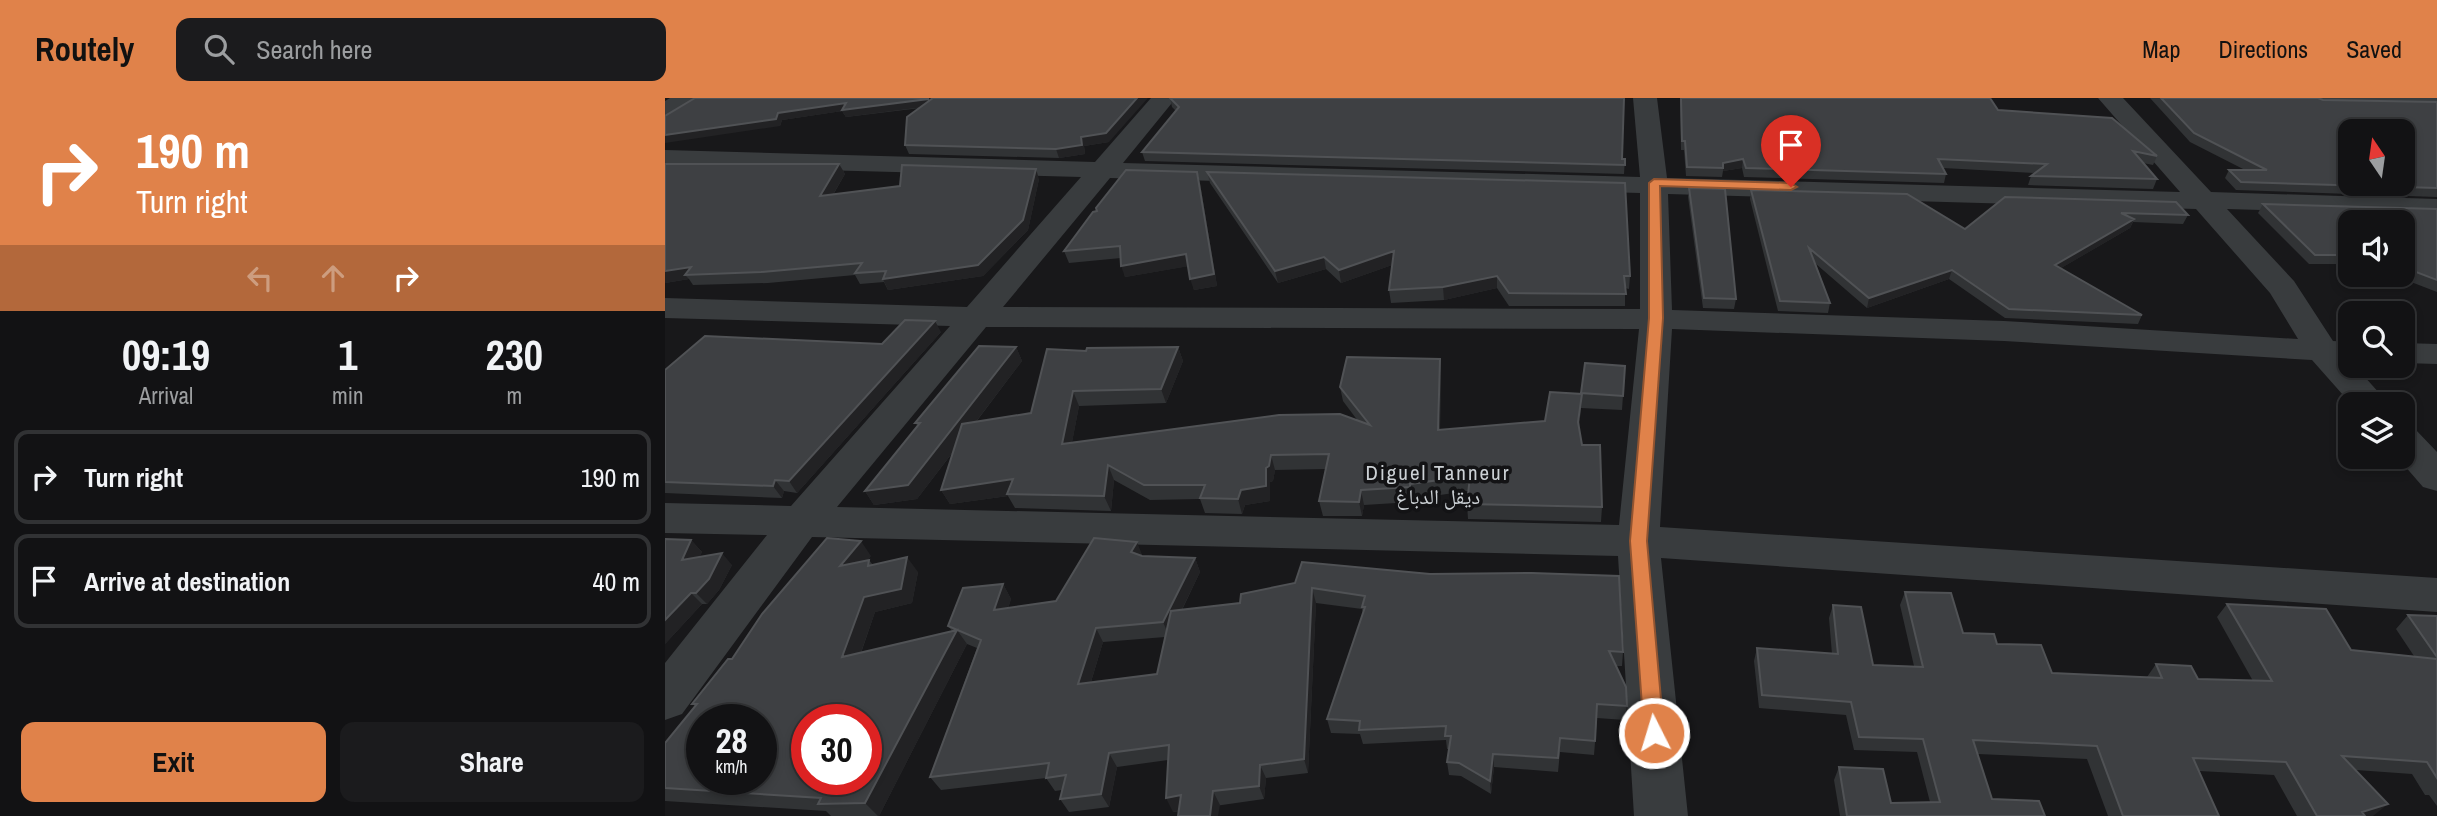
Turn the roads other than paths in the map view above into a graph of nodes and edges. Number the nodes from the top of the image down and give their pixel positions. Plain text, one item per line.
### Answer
1 (687, 98) edge
2 (1164, 98) edge
3 (1645, 98) edge
4 (2110, 98) edge
5 (2319, 98) edge
6 (2437, 101) edge
7 (665, 111) edge
8 (665, 158) edge
9 (1104, 169) junction
10 (1654, 183) junction
11 (2202, 199) junction
12 (2437, 207) edge
13 (665, 308) edge
14 (978, 317) junction
15 (1656, 318) junction
16 (2337, 352) edge
17 (2415, 353) edge
18 (2437, 354) edge
19 (2363, 392) edge
20 (2415, 452) edge
21 (2437, 477) edge
22 (665, 518) edge
23 (800, 523) junction
24 (1638, 541) junction
25 (2437, 595) edge
26 (665, 699) edge
27 (1661, 816) edge

1 - 7 street
2 - 9 street
3 - 10 street
4 - 11 street
5 - 6 street
8 - 9 street
9 - 10 street
9 - 14 street
10 - 11 street
10 - 15 street
11 - 12 street
11 - 16 street
13 - 14 street
14 - 15 street
14 - 23 street
15 - 16 street
15 - 24 street
16 - 19 street
17 - 18 street
20 - 21 street
22 - 23 street
23 - 24 street
23 - 26 street
24 - 25 street
24 - 27 street

